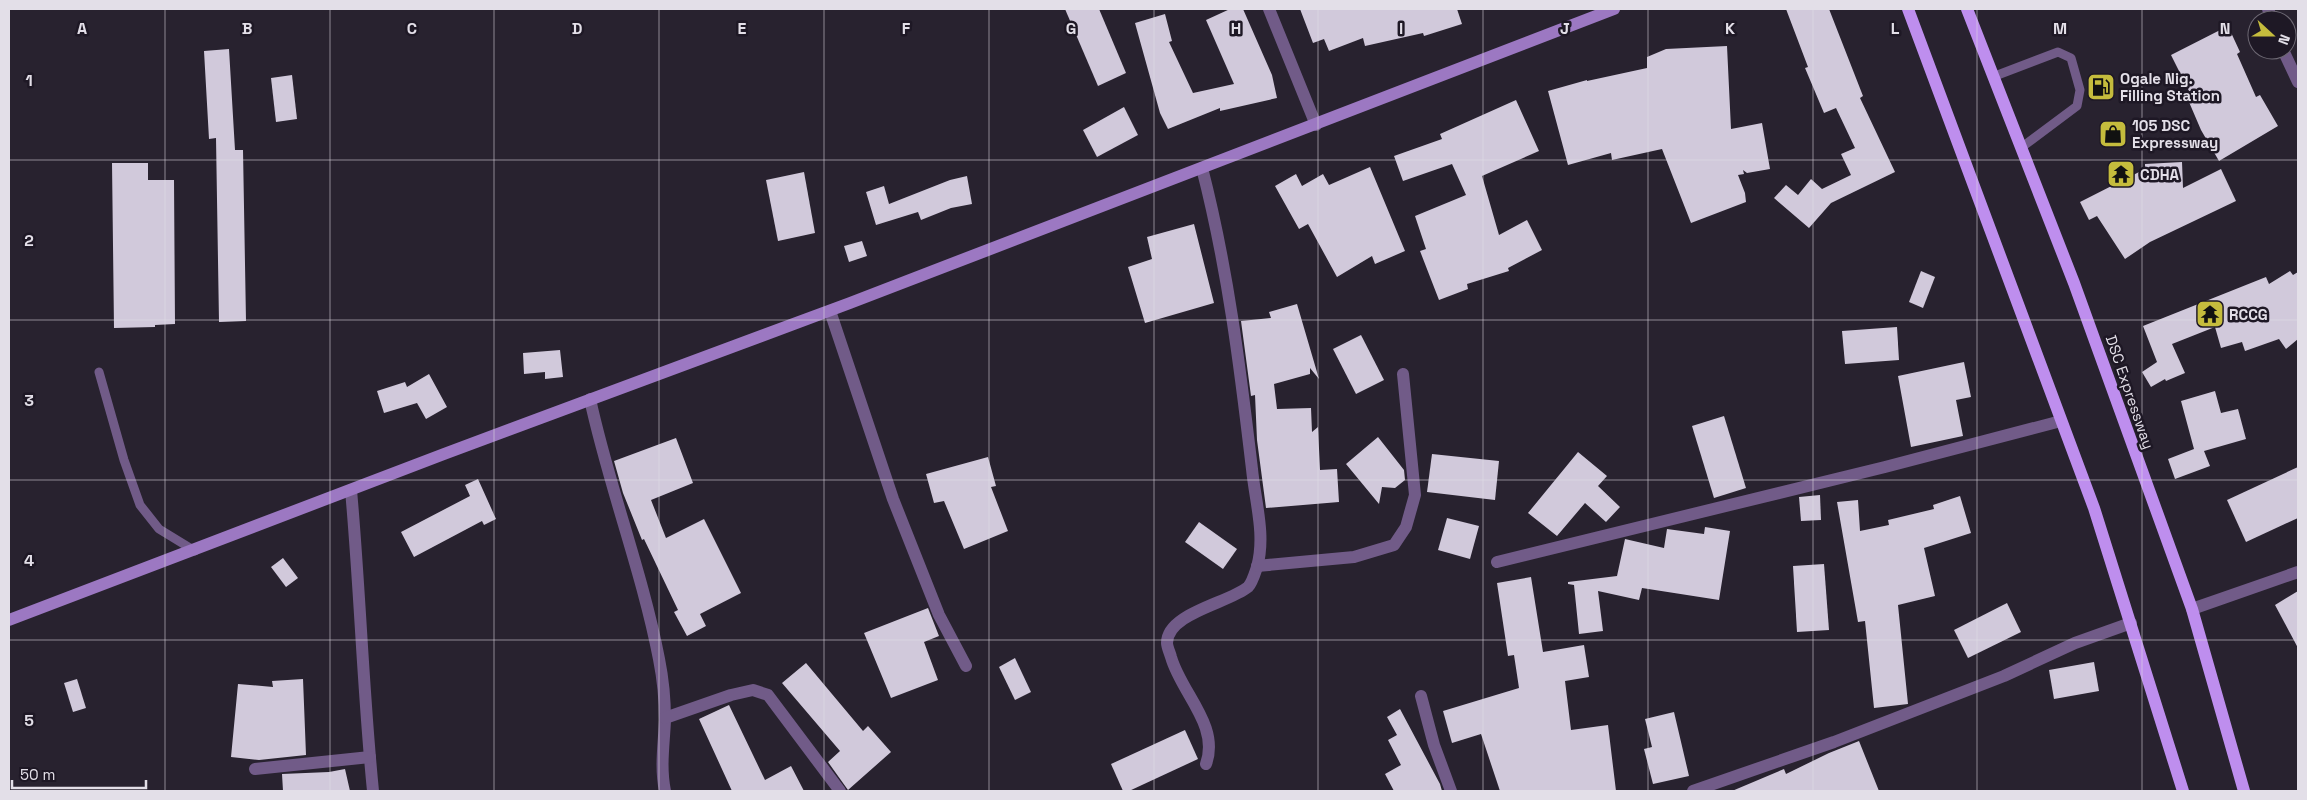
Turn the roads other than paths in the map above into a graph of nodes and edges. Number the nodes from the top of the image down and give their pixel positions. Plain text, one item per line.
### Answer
1 (1269, 9) edge
2 (1908, 9) edge
3 (1968, 9) edge
4 (1606, 10) edge
5 (2288, 60) edge
6 (1995, 76) junction
7 (2298, 82) edge
8 (1316, 125) junction
9 (2022, 147) junction
10 (1202, 168) junction
11 (830, 311) junction
12 (99, 372) dead end
13 (1404, 374) dead end
14 (590, 399) junction
15 (2061, 421) junction
16 (351, 490) junction
17 (195, 551) junction
18 (1497, 562) dead end
19 (1257, 566) junction
20 (2298, 572) edge
21 (2192, 609) junction
22 (9, 620) edge
23 (2131, 624) junction
24 (966, 666) dead end
25 (1421, 696) dead end
26 (665, 718) junction
27 (370, 757) junction
28 (1206, 764) dead end
29 (255, 770) dead end
30 (373, 791) edge
31 (665, 791) edge
32 (840, 791) edge
33 (1451, 791) edge
34 (1694, 791) edge
35 (2183, 791) edge
36 (2244, 791) edge

1 - 8 street
2 - 15 main road
3 - 6 main road, DSC Expressway
4 - 8 main road
5 - 7 street
6 - 9 main road, DSC Expressway
6 - 9 lane
8 - 10 main road
9 - 21 main road, DSC Expressway
10 - 11 main road
10 - 19 street
11 - 14 main road
11 - 24 street
12 - 17 lane
13 - 19 street
14 - 16 main road
14 - 26 street
15 - 18 street
15 - 23 main road
16 - 17 main road
16 - 27 street
17 - 22 main road
19 - 28 street
20 - 21 street
21 - 36 main road, DSC Expressway
23 - 34 street
23 - 35 main road
25 - 33 street
26 - 31 street
26 - 32 street
27 - 29 street
27 - 30 street

